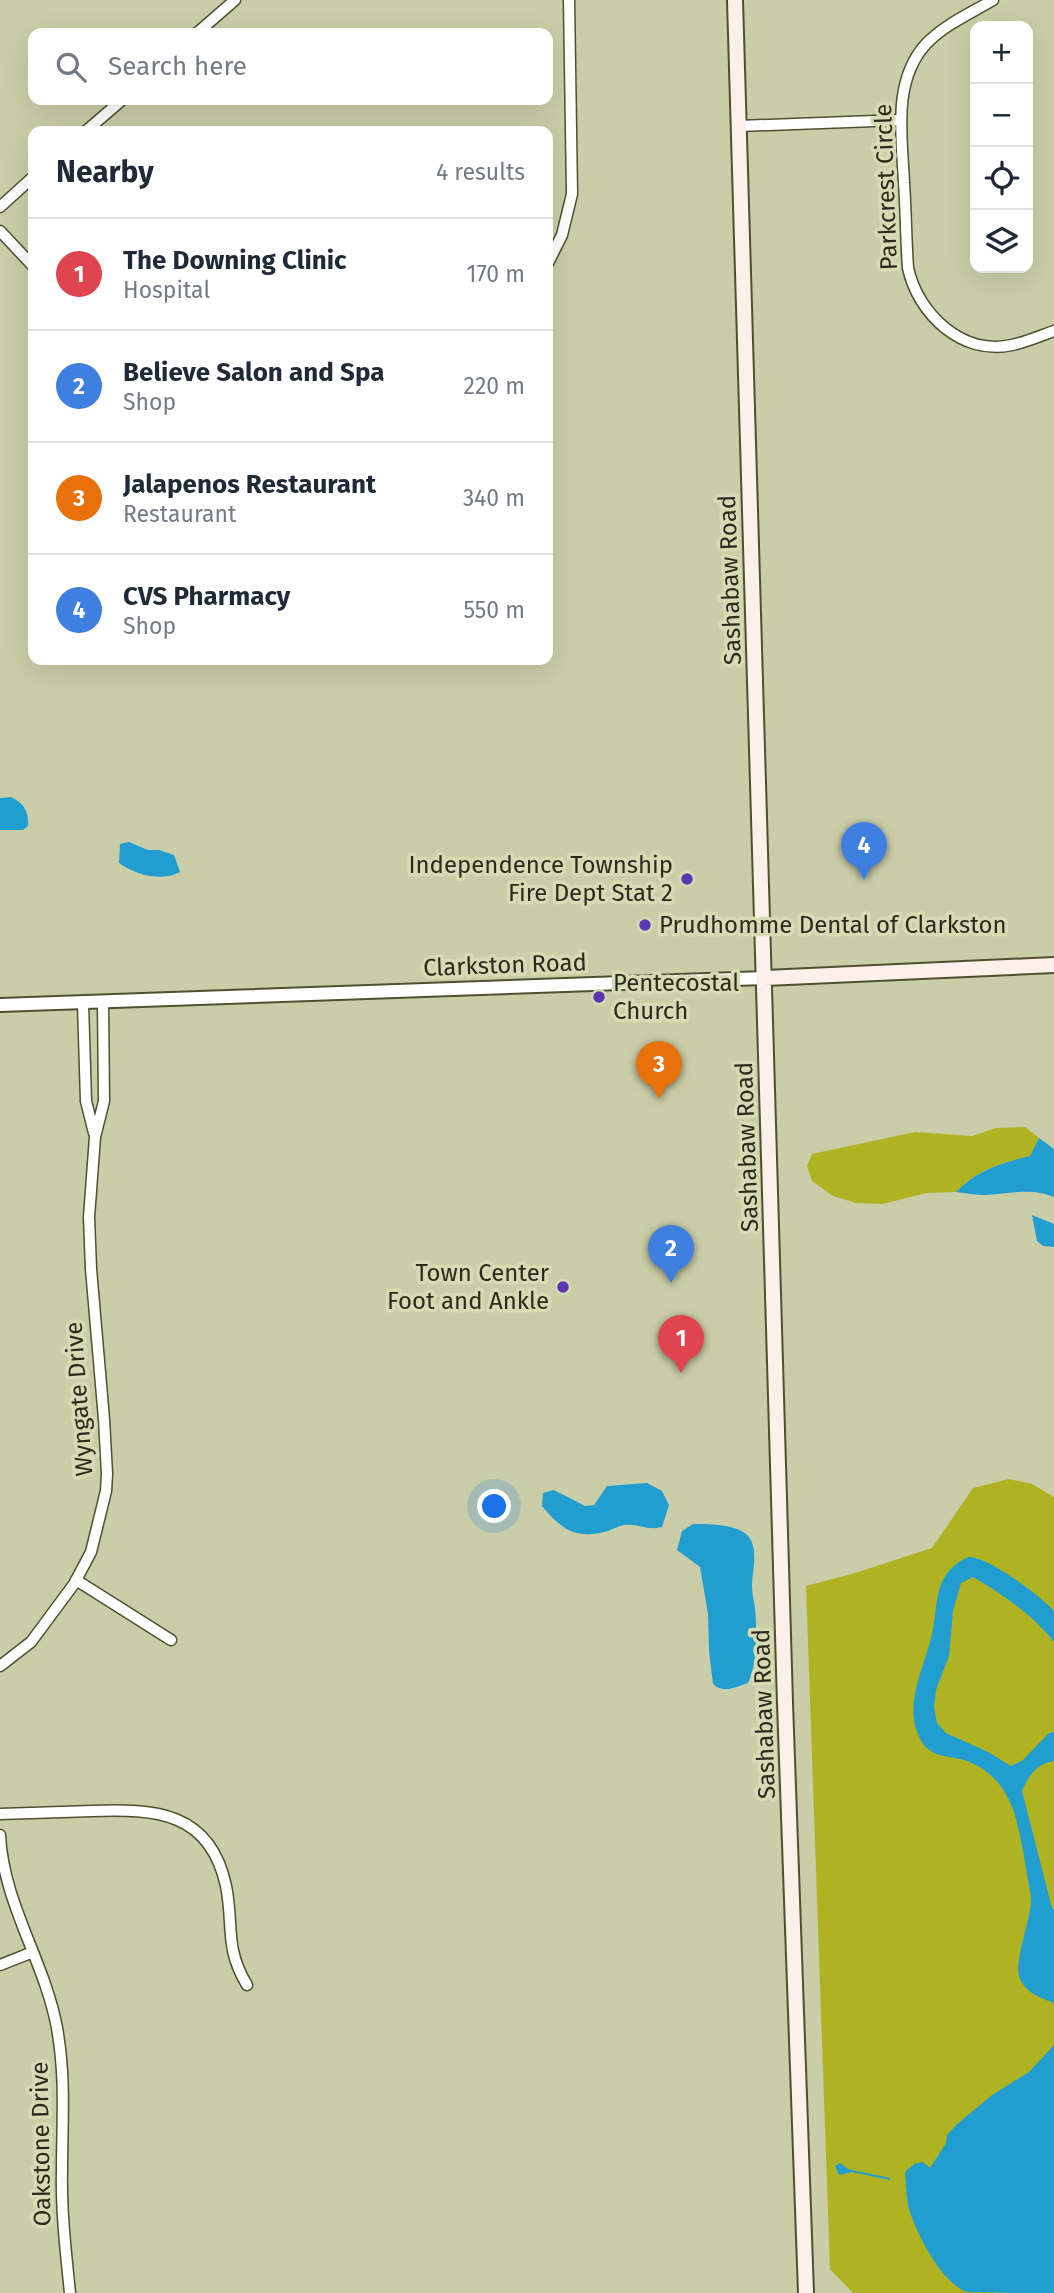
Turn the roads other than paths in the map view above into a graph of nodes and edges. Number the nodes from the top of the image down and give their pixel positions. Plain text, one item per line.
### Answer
1 (235, 0) edge
2 (569, 0) edge
3 (735, 0) edge
4 (993, 0) edge
5 (203, 28) edge
6 (115, 105) edge
7 (901, 120) junction
8 (92, 126) edge
9 (739, 126) junction
10 (28, 182) edge
11 (0, 207) edge
12 (0, 232) edge
13 (553, 253) edge
14 (28, 261) edge
15 (1054, 331) edge
16 (1054, 965) edge
17 (765, 978) junction
18 (103, 1002) junction
19 (83, 1003) junction
20 (0, 1005) edge
21 (94, 1137) junction
22 (76, 1580) junction
23 (171, 1640) dead end
24 (0, 1666) edge
25 (0, 1814) edge
26 (0, 1835) edge
27 (33, 1952) junction
28 (0, 1965) edge
29 (247, 1985) dead end
30 (70, 2293) edge
31 (806, 2293) edge

1 - 5 street
2 - 13 street
3 - 9 main road, Sashabaw Road
4 - 7 street, Parkcrest Circle
6 - 8 street
7 - 9 street
7 - 15 street, Parkcrest Circle
9 - 17 main road, Sashabaw Road
10 - 11 street
12 - 14 street
16 - 17 main road, Clarkston Road
17 - 18 street, Clarkston Road
17 - 31 main road, Sashabaw Road
18 - 19 street, Clarkston Road
18 - 21 street, Wyngate Drive
19 - 20 street, Clarkston Road
19 - 21 street, Wyngate Drive
21 - 22 street, Wyngate Drive
22 - 23 street
22 - 24 street, Wyngate Drive
25 - 29 street
26 - 27 street, Oakstone Drive
27 - 28 street
27 - 30 street, Oakstone Drive

